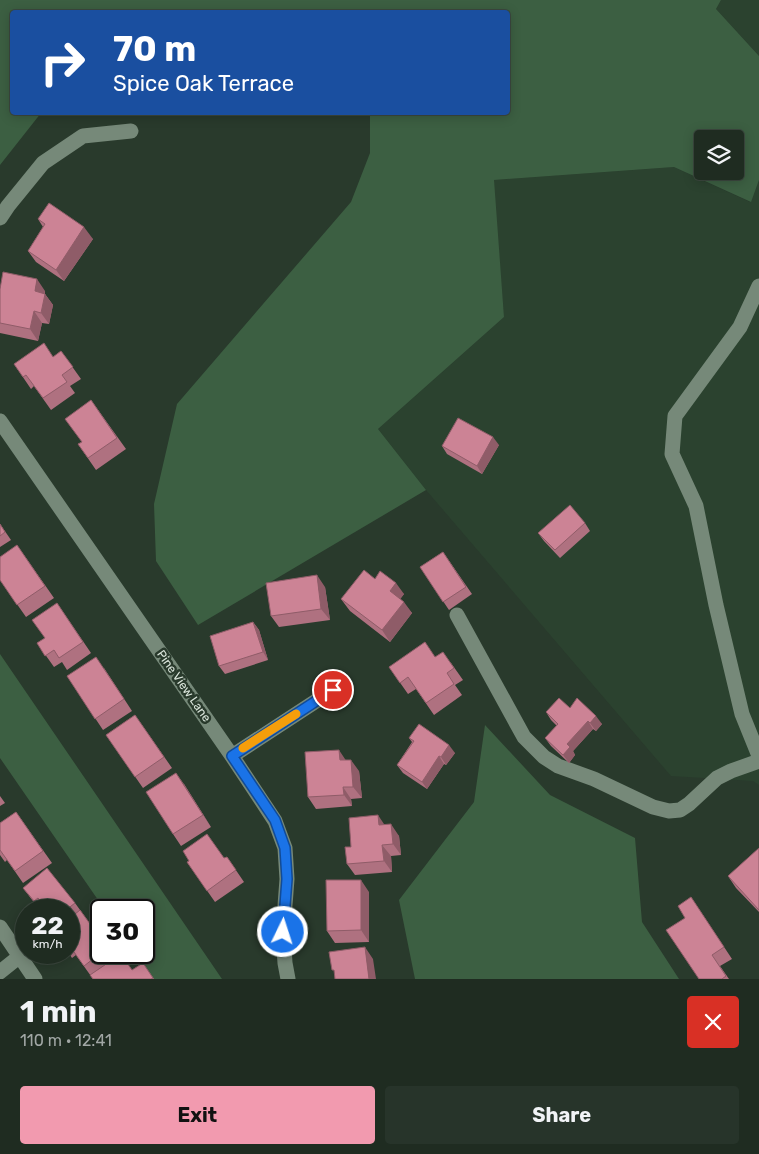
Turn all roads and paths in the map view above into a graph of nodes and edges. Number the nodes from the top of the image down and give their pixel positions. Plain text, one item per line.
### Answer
1 (131, 132) dead end
2 (0, 218) edge
3 (759, 286) edge
4 (0, 421) edge
5 (457, 615) dead end
6 (333, 690) dead end
7 (232, 756) junction
8 (759, 756) edge
9 (759, 761) edge
10 (0, 927) edge
11 (15, 949) edge
12 (15, 960) edge
13 (25, 964) edge
14 (0, 972) edge
15 (35, 979) edge
16 (288, 979) edge

1 - 2 street
3 - 8 street
4 - 7 street, Pine View Lane
5 - 9 street
6 - 7 street
7 - 16 street, Pine View Lane
10 - 11 street
12 - 14 street
13 - 15 street

